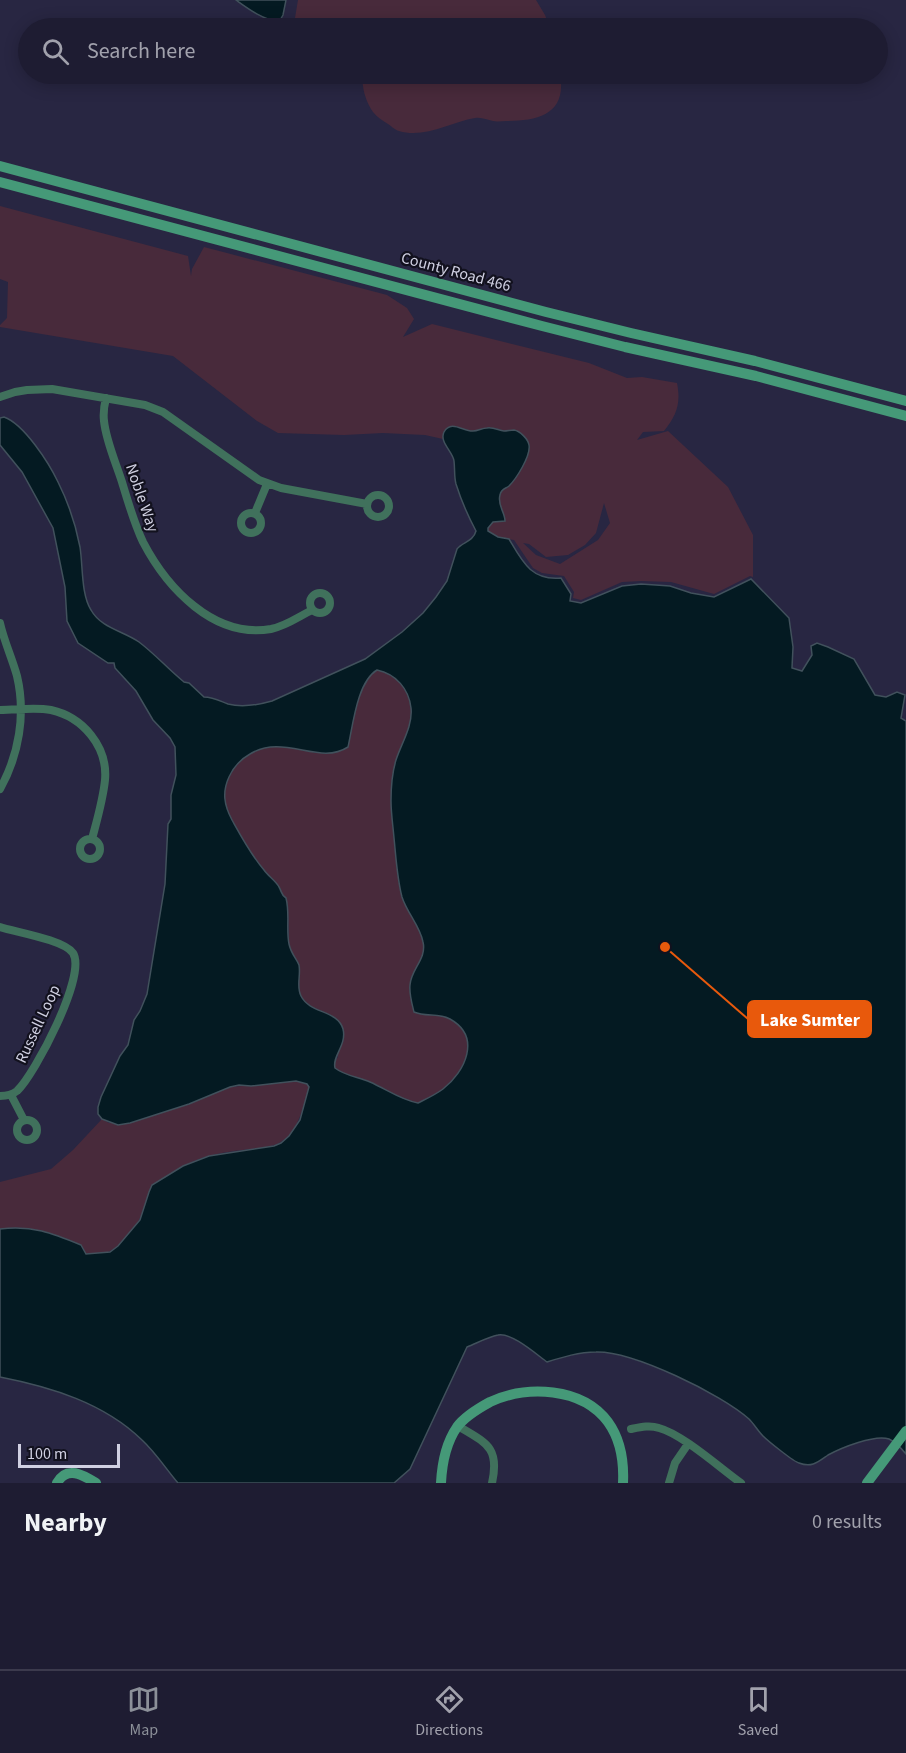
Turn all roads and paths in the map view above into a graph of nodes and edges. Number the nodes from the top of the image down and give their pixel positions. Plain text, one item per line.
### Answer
1 (0, 166) edge
2 (0, 182) edge
3 (0, 397) edge
4 (106, 398) junction
5 (906, 400) edge
6 (906, 416) edge
7 (267, 484) junction
8 (367, 504) dead end
9 (255, 513) dead end
10 (312, 610) dead end
11 (0, 623) edge
12 (0, 710) edge
13 (20, 710) junction
14 (0, 789) edge
15 (92, 839) dead end
16 (0, 927) edge
17 (11, 1095) junction
18 (0, 1096) edge
19 (24, 1120) dead end
20 (458, 1426) junction
21 (631, 1429) dead end
22 (906, 1431) edge
23 (688, 1444) junction
24 (57, 1483) edge
25 (96, 1483) edge
26 (441, 1483) edge
27 (492, 1483) edge
28 (623, 1483) edge
29 (669, 1483) edge
30 (741, 1483) edge
31 (867, 1483) edge

1 - 5 main road, County Road 466
2 - 6 main road, County Road 466
3 - 4 street
4 - 7 street
4 - 10 street, Noble Way
7 - 8 street
7 - 9 street
11 - 13 street
12 - 13 street
13 - 14 street
13 - 15 street
16 - 17 street, Russell Loop
17 - 18 street
17 - 19 street
20 - 26 main road
20 - 27 street
20 - 28 main road
21 - 23 street
22 - 31 main road
23 - 29 street
23 - 30 street
24 - 25 main road

